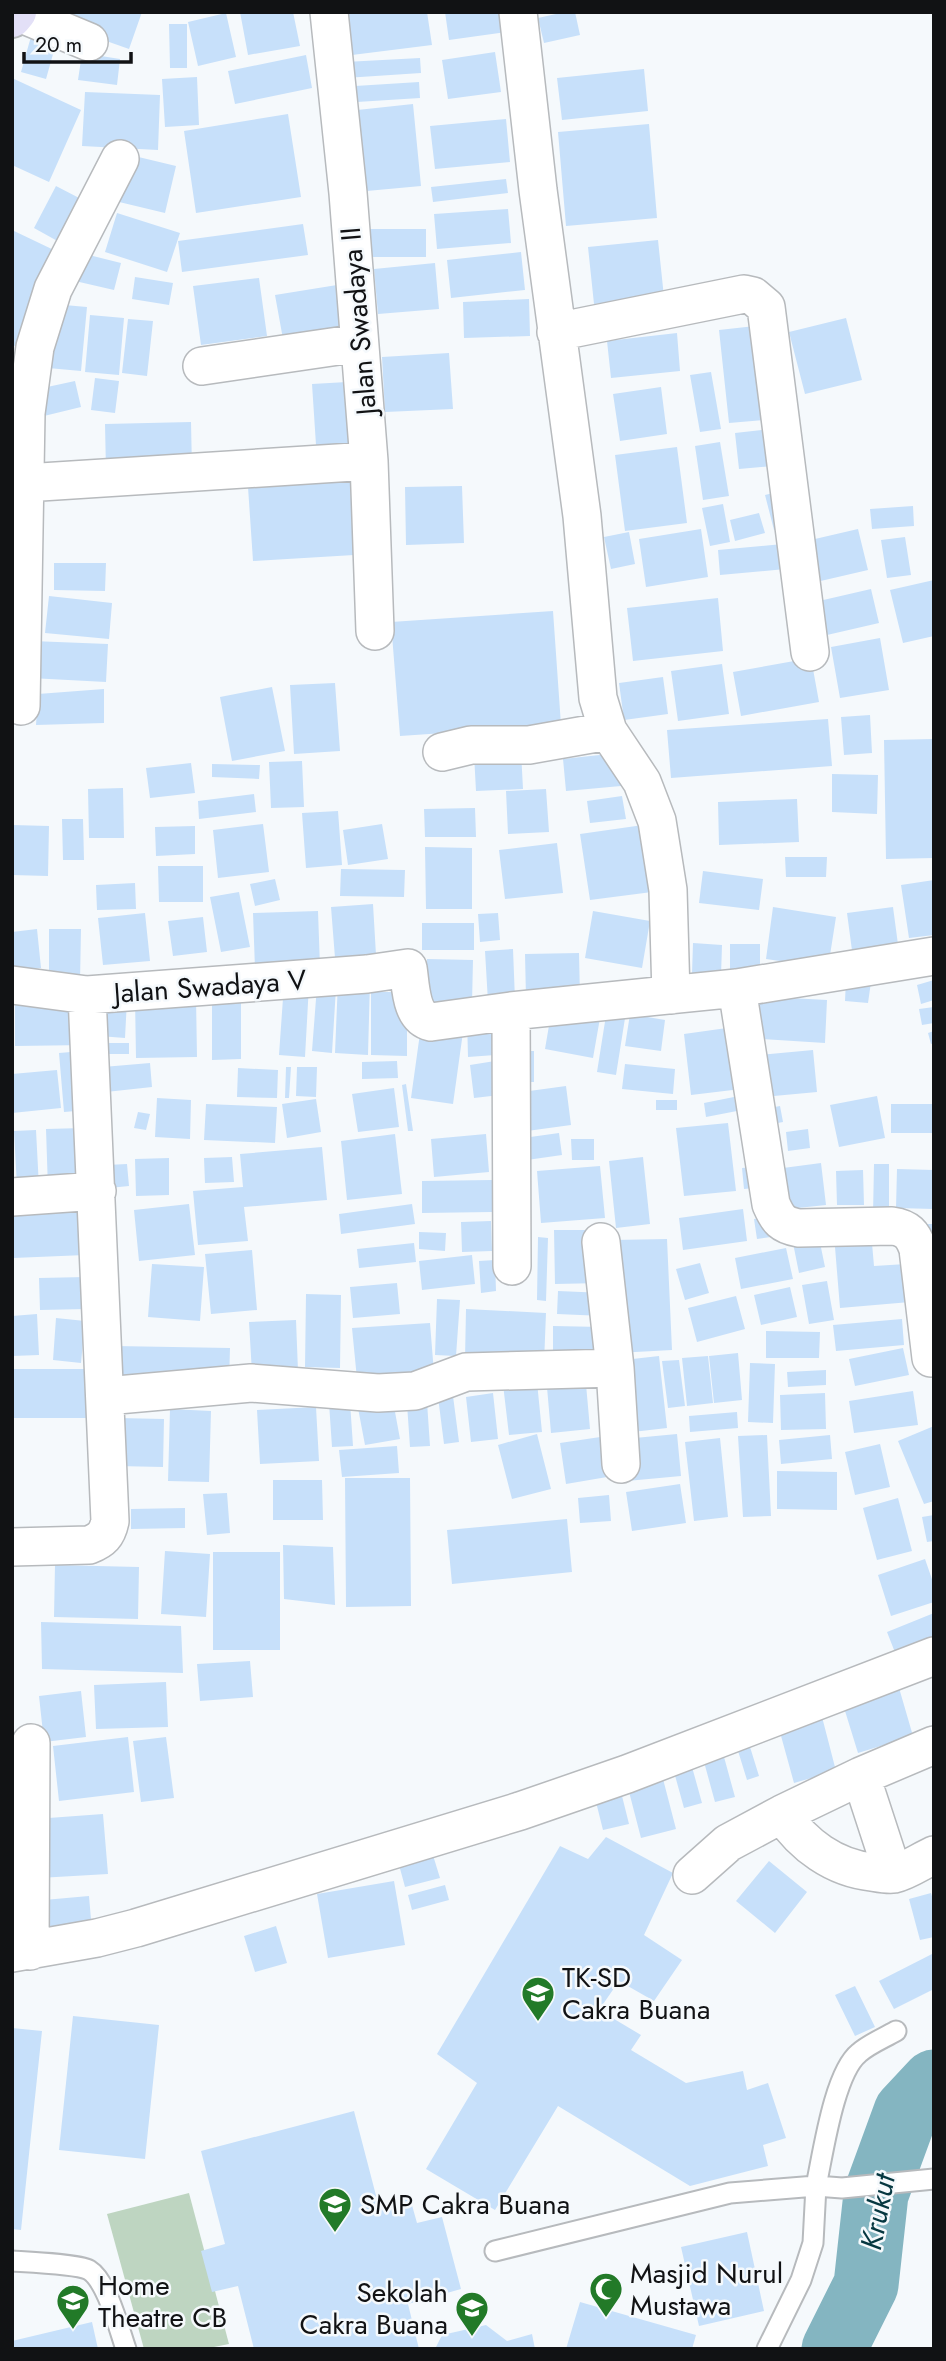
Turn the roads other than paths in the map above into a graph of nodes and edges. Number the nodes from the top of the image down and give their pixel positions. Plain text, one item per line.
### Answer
1 (17, 12) edge
2 (329, 12) edge
3 (518, 12) edge
4 (12, 18) edge
5 (89, 42) dead end
6 (120, 159) dead end
7 (556, 331) junction
8 (359, 343) junction
9 (202, 366) dead end
10 (369, 461) junction
11 (25, 483) junction
12 (375, 631) dead end
13 (810, 652) dead end
14 (21, 706) dead end
15 (608, 731) junction
16 (442, 752) dead end
17 (934, 956) edge
18 (12, 985) edge
19 (737, 988) junction
20 (87, 995) junction
21 (671, 995) junction
22 (511, 1012) junction
23 (97, 1191) junction
24 (12, 1197) edge
25 (601, 1242) dead end
26 (512, 1266) dead end
27 (931, 1358) dead end
28 (615, 1368) junction
29 (106, 1396) junction
30 (621, 1464) dead end
31 (12, 1547) edge
32 (934, 1656) edge
33 (31, 1743) dead end
34 (934, 1745) edge
35 (861, 1776) junction
36 (782, 1814) junction
37 (934, 1855) edge
38 (893, 1874) junction
39 (692, 1875) dead end
40 (21, 1952) edge
41 (896, 2031) dead end
42 (934, 2179) edge
43 (816, 2186) junction
44 (495, 2251) dead end
45 (12, 2261) edge
46 (126, 2349) edge
47 (768, 2349) edge

1 - 4 main road
1 - 5 street
2 - 8 street, Jalan Swadaya II
3 - 7 street
6 - 11 street
7 - 13 street
7 - 15 street
8 - 9 street
8 - 10 street, Jalan Swadaya II
10 - 11 street
10 - 12 street, Jalan Swadaya II
11 - 14 street
15 - 16 street
15 - 21 street
17 - 19 street
18 - 20 street, Jalan Swadaya V
19 - 21 street
19 - 27 street
20 - 22 street, Jalan Swadaya V
20 - 23 street
21 - 22 street
22 - 26 street
23 - 24 street
23 - 29 street
25 - 28 street
28 - 29 street
28 - 30 street
29 - 31 street
32 - 40 street
33 - 40 street
34 - 35 street
35 - 36 street
35 - 38 street
36 - 38 street
36 - 39 street
37 - 38 street
41 - 43 lane
42 - 43 lane
43 - 44 lane
43 - 47 lane
45 - 46 lane

